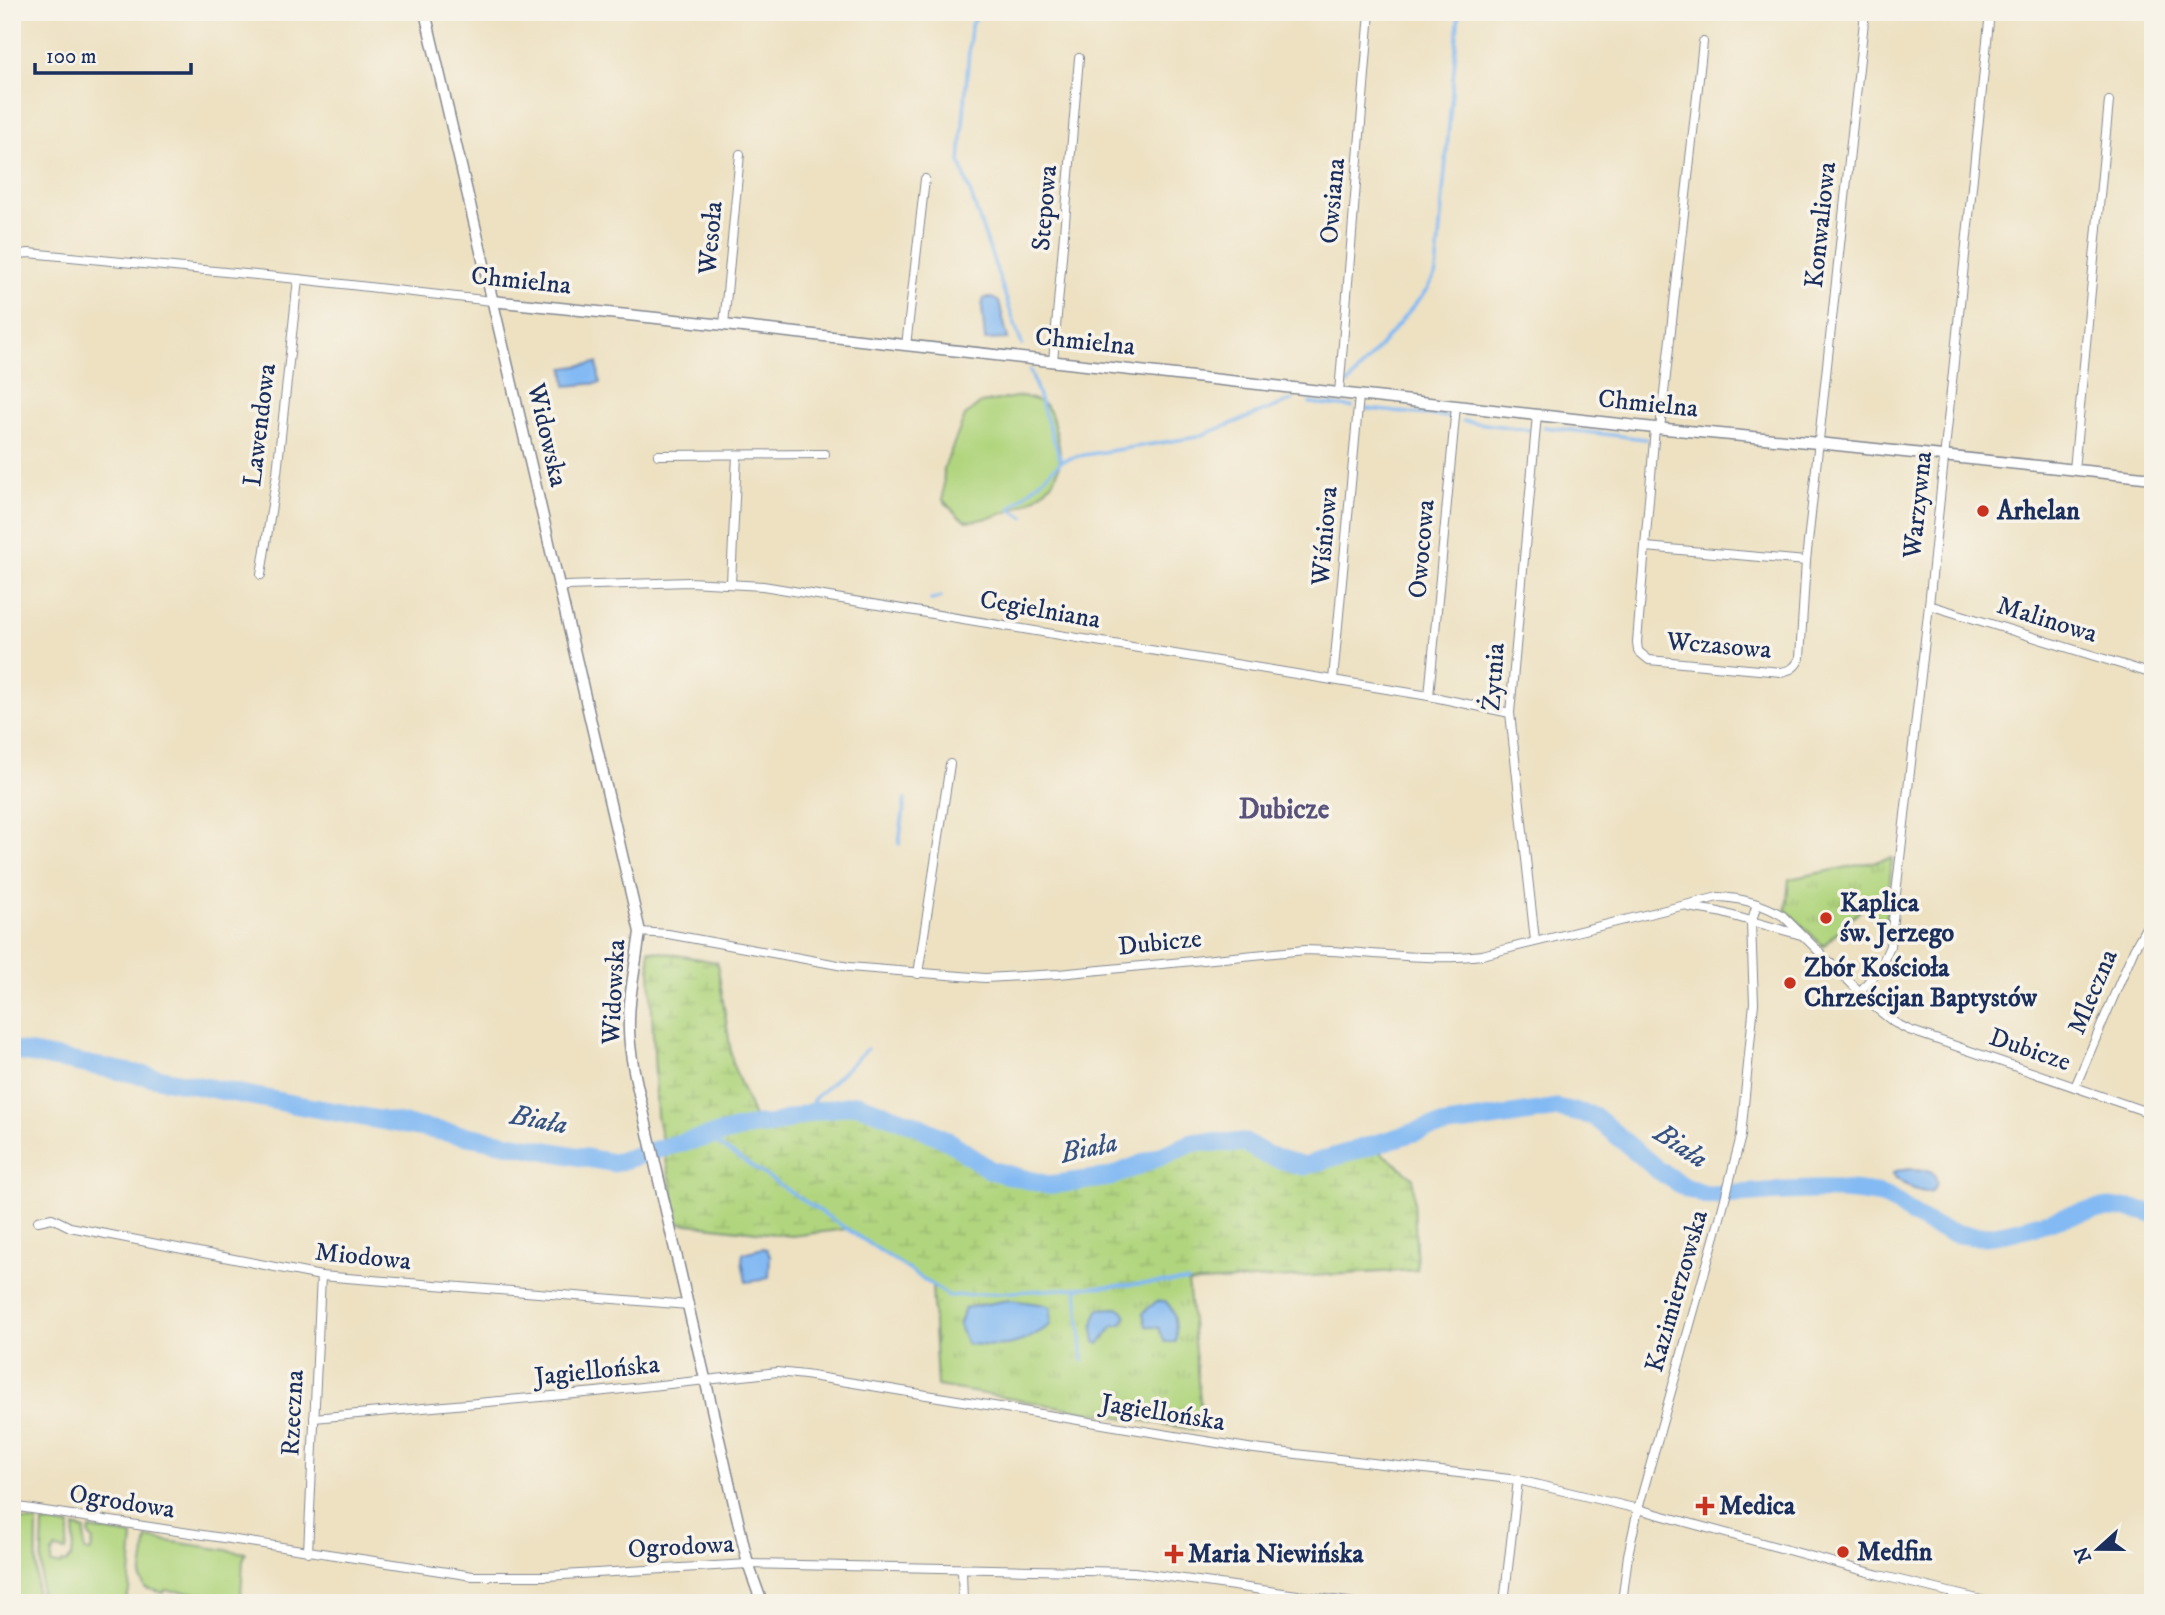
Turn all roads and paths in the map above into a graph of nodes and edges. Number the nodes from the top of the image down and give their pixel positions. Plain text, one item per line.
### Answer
1 (425, 12) edge
2 (1370, 12) edge
3 (1866, 12) edge
4 (1990, 12) edge
5 (1703, 42) dead end
6 (1079, 58) dead end
7 (2109, 101) dead end
8 (740, 154) dead end
9 (925, 179) dead end
10 (12, 255) edge
11 (298, 279) junction
12 (492, 301) junction
13 (724, 325) junction
14 (906, 345) junction
15 (1053, 362) junction
16 (1339, 393) junction
17 (1359, 396) junction
18 (1456, 407) junction
19 (1537, 415) junction
20 (1658, 429) junction
21 (1818, 443) junction
22 (825, 454) dead end
23 (658, 455) dead end
24 (737, 455) junction
25 (1944, 455) junction
26 (2074, 470) junction
27 (2153, 478) edge
28 (1646, 547) junction
29 (1806, 561) junction
30 (261, 575) dead end
31 (730, 583) junction
32 (560, 589) junction
33 (1929, 605) junction
34 (2153, 674) edge
35 (1333, 680) junction
36 (1429, 696) junction
37 (1510, 713) junction
38 (950, 764) dead end
39 (1756, 904) junction
40 (1681, 906) junction
41 (2153, 915) edge
42 (1751, 923) junction
43 (640, 932) junction
44 (1804, 936) junction
45 (1535, 941) junction
46 (918, 974) junction
47 (1860, 992) junction
48 (2075, 1087) junction
49 (2153, 1114) edge
50 (38, 1221) dead end
51 (321, 1276) junction
52 (689, 1305) junction
53 (706, 1381) junction
54 (314, 1418) junction
55 (1518, 1480) junction
56 (12, 1506) edge
57 (1638, 1509) junction
58 (308, 1552) junction
59 (748, 1564) junction
60 (962, 1570) junction
61 (762, 1603) edge
62 (963, 1603) edge
63 (1355, 1603) edge
64 (1504, 1603) edge
65 (1622, 1603) edge
66 (1994, 1603) edge

1 - 12 street, Widowska
2 - 16 street, Owsiana
3 - 21 street, Konwaliowa
4 - 25 street, Warzywna
5 - 20 street, Wczasowa
6 - 15 street, Stepowa
7 - 26 street
8 - 13 street, Wesoła
9 - 14 street
10 - 11 street, Chmielna
11 - 12 street, Chmielna
11 - 30 street, Lawendowa
12 - 13 street, Chmielna
12 - 32 street, Widowska
13 - 14 street, Chmielna
14 - 15 street, Chmielna
15 - 16 street, Chmielna
16 - 17 street, Chmielna
17 - 18 street, Chmielna
17 - 35 street, Wiśniowa
18 - 19 street, Chmielna
18 - 36 street, Owocowa
19 - 20 street, Chmielna
19 - 37 street, Żytnia
20 - 21 street, Chmielna
20 - 28 street, Wczasowa
21 - 25 street, Chmielna
21 - 29 street, Wczasowa
22 - 24 street
23 - 24 street
24 - 31 street
25 - 26 street, Chmielna
25 - 33 street, Warzywna
26 - 27 street, Chmielna
28 - 29 street
28 - 29 street, Wczasowa
31 - 32 street, Cegielniana
31 - 35 street, Cegielniana
32 - 43 street, Widowska
33 - 34 street, Malinowa
33 - 47 street, Warzywna
35 - 36 street, Cegielniana
36 - 37 street, Cegielniana
37 - 45 street, Żytnia
38 - 46 street
39 - 40 street, Dubicze
39 - 42 street, Kazimierzowska
39 - 44 street, Dubicze
40 - 42 street, Dubicze
40 - 45 street, Dubicze
41 - 48 street, Mleczna
42 - 44 street, Dubicze
42 - 57 street, Kazimierzowska
43 - 46 street, Dubicze
43 - 52 street, Widowska
44 - 47 street, Dubicze
45 - 46 street, Dubicze
47 - 48 street, Dubicze
48 - 49 street, Dubicze
50 - 51 street, Miodowa
51 - 52 street, Miodowa
51 - 54 street, Rzeczna
52 - 53 street, Widowska
53 - 54 street, Jagiellońska
53 - 55 street, Jagiellońska
53 - 59 street, Widowska
54 - 58 street, Rzeczna
55 - 57 street, Jagiellońska
55 - 64 street
56 - 58 street, Ogrodowa
57 - 65 street, Kazimierzowska
57 - 66 street, Jagiellońska
58 - 59 street, Ogrodowa
59 - 60 street, Ogrodowa
59 - 61 street, Widowska
60 - 62 street
60 - 63 street, Ogrodowa

